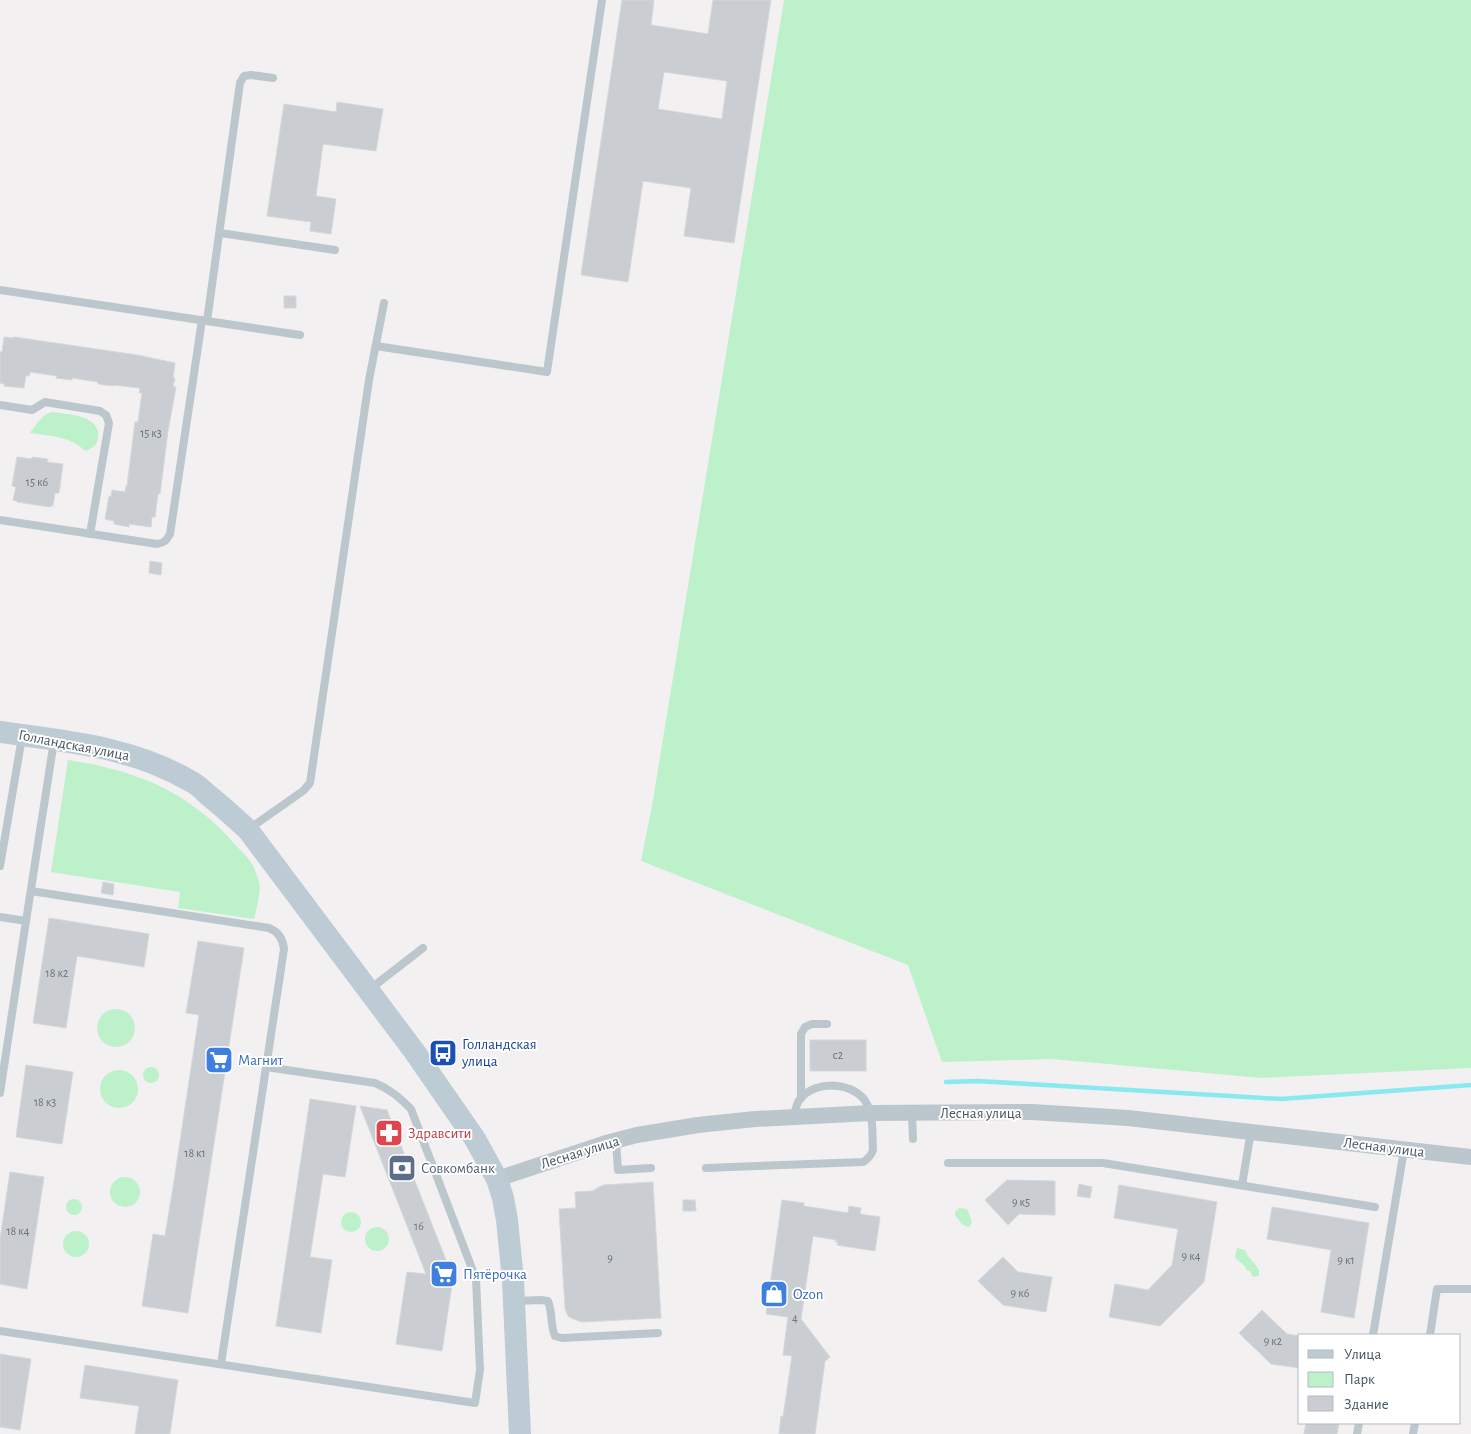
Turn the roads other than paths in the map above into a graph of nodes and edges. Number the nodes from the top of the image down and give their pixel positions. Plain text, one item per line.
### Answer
1 (602, 0) edge
2 (273, 78) dead end
3 (220, 233) junction
4 (335, 250) dead end
5 (0, 290) edge
6 (384, 302) dead end
7 (205, 321) junction
8 (300, 335) dead end
9 (376, 346) junction
10 (0, 405) edge
11 (0, 520) edge
12 (90, 534) junction
13 (0, 732) edge
14 (22, 735) junction
15 (54, 740) junction
16 (248, 830) junction
17 (0, 866) edge
18 (31, 891) junction
19 (0, 918) edge
20 (26, 922) junction
21 (423, 948) dead end
22 (369, 990) junction
23 (827, 1024) dead end
24 (266, 1067) junction
25 (0, 1093) edge
26 (801, 1098) junction
27 (871, 1113) junction
28 (912, 1113) junction
29 (794, 1117) junction
30 (1251, 1131) junction
31 (616, 1140) junction
32 (913, 1140) dead end
33 (1404, 1150) junction
34 (1471, 1157) edge
35 (948, 1163) dead end
36 (651, 1168) dead end
37 (706, 1168) dead end
38 (497, 1179) junction
39 (1242, 1185) junction
40 (1375, 1207) dead end
41 (1471, 1289) edge
42 (514, 1301) junction
43 (0, 1331) edge
44 (658, 1333) dead end
45 (1373, 1334) edge
46 (1430, 1334) edge
47 (221, 1364) junction
48 (520, 1434) edge

1 - 9 lane
2 - 3 lane
3 - 4 lane
3 - 7 lane
5 - 7 lane
6 - 9 lane
7 - 8 lane
7 - 12 lane
9 - 16 lane
10 - 12 lane
11 - 12 lane
13 - 14 street, Голландская улица
14 - 15 street, Голландская улица
14 - 17 lane
15 - 16 street, Голландская улица
15 - 18 lane
16 - 22 street, Голландская улица
18 - 20 lane
18 - 24 lane
19 - 20 lane
20 - 25 lane
21 - 22 lane
22 - 38 street, Голландская улица
23 - 26 lane
24 - 47 lane
24 - 47 lane
26 - 27 lane
26 - 29 lane
27 - 28 street, Лесная улица
27 - 29 street, Лесная улица
27 - 37 lane
28 - 30 street, Лесная улица
28 - 32 lane
29 - 31 street, Лесная улица
30 - 33 street, Лесная улица
30 - 39 lane
31 - 36 lane
31 - 38 street, Лесная улица
33 - 34 street, Лесная улица
33 - 45 lane
35 - 39 lane
38 - 42 street, Голландская улица
39 - 40 lane
41 - 46 lane
42 - 44 lane
42 - 48 street, Голландская улица
43 - 47 lane

